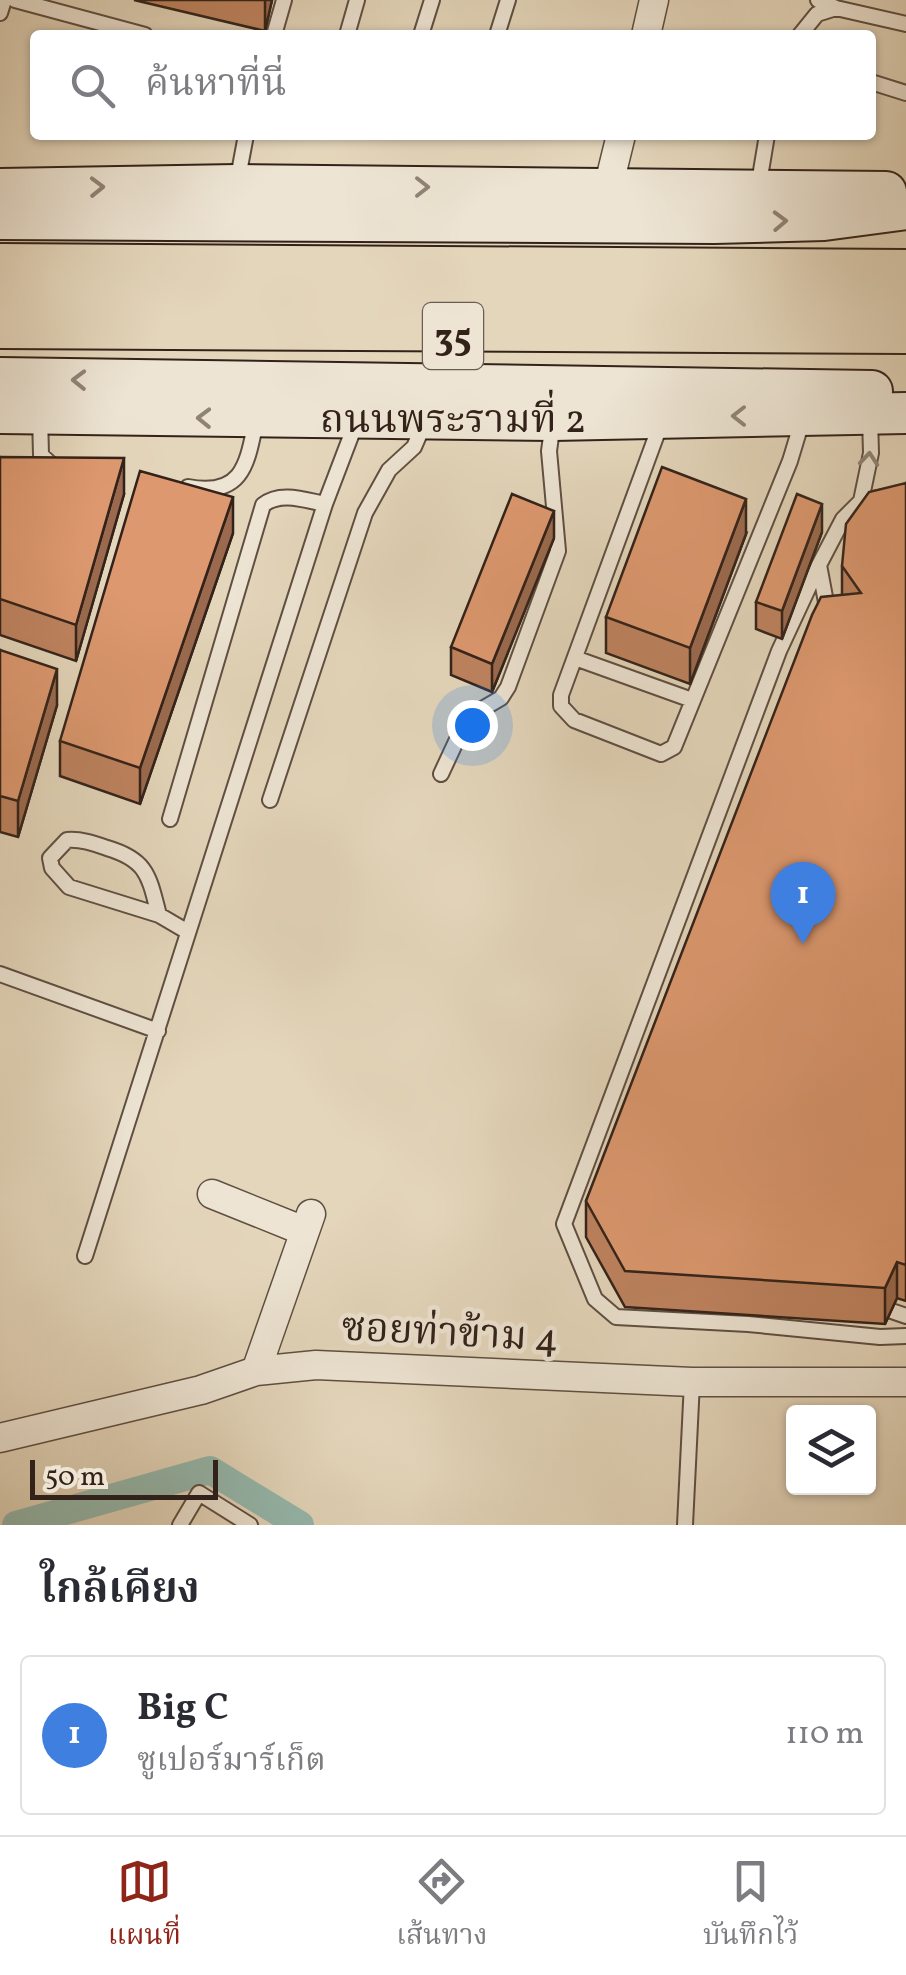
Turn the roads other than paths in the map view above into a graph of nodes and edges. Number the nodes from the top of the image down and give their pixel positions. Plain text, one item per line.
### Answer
1 (4, 0) edge
2 (15, 0) edge
3 (284, 0) edge
4 (357, 0) edge
5 (432, 0) edge
6 (508, 0) edge
7 (654, 0) edge
8 (818, 0) edge
9 (836, 8) junction
10 (0, 12) edge
11 (906, 24) edge
12 (126, 30) edge
13 (275, 30) edge
14 (348, 30) edge
15 (423, 30) edge
16 (499, 30) edge
17 (647, 30) edge
18 (806, 30) edge
19 (876, 84) edge
20 (906, 93) edge
21 (245, 140) edge
22 (621, 140) edge
23 (766, 140) edge
24 (237, 185) junction
25 (608, 188) junction
26 (0, 189) edge
27 (758, 189) junction
28 (906, 193) edge
29 (906, 209) edge
30 (0, 219) edge
31 (0, 248) edge
32 (906, 251) edge
33 (0, 270) edge
34 (906, 276) edge
35 (0, 322) edge
36 (906, 328) edge
37 (0, 334) edge
38 (906, 338) edge
39 (0, 378) edge
40 (906, 390) edge
41 (252, 400) junction
42 (0, 413) edge
43 (40, 414) junction
44 (888, 414) edge
45 (664, 416) junction
46 (358, 417) junction
47 (803, 417) junction
48 (426, 419) junction
49 (553, 420) junction
50 (66, 472) edge
51 (171, 484) edge
52 (906, 493) edge
53 (860, 500) junction
54 (325, 504) junction
55 (820, 565) junction
56 (830, 626) edge
57 (575, 658) junction
58 (692, 700) junction
59 (442, 774) dead end
60 (270, 800) dead end
61 (170, 819) dead end
62 (159, 915) junction
63 (188, 932) junction
64 (0, 974) edge
65 (158, 1031) junction
66 (212, 1194) dead end
67 (85, 1256) dead end
68 (860, 1300) edge
69 (906, 1316) edge
70 (906, 1336) edge
71 (256, 1371) junction
72 (692, 1382) junction
73 (906, 1382) edge
74 (0, 1438) edge
75 (180, 1525) edge
76 (250, 1525) edge
77 (685, 1525) edge

1 - 10 lane
2 - 12 lane
3 - 13 lane
4 - 14 lane
5 - 15 lane
6 - 16 lane
7 - 17 street
8 - 9 lane
9 - 11 lane
9 - 18 lane
19 - 20 lane
21 - 24 lane
22 - 25 street
23 - 27 lane
24 -> 25 main road
26 -> 24 main road
25 - 27 main road
27 - 28 main road
30 -> 29 main road
31 - 32 highway, 35
33 - 34 highway
35 - 36 highway
37 - 38 highway, ถนนพระรามที่ 2 / 35
41 -> 39 main road
40 - 41 main road
41 -> 43 main road, ถนนพระรามที่ 2 / 35
41 - 46 main road, ถนนพระรามที่ 2 / 35
41 - 51 lane
42 - 43 main road, ถนนพระรามที่ 2 / 35
43 - 50 lane
44 - 47 main road, ถนนพระรามที่ 2 / 35
53 -> 44 lane
47 -> 45 main road, ถนนพระรามที่ 2 / 35
45 - 49 main road, ถนนพระรามที่ 2 / 35
45 - 57 lane
46 - 48 main road, ถนนพระรามที่ 2 / 35
46 - 54 lane
47 - 58 lane
48 - 49 main road, ถนนพระรามที่ 2 / 35
48 - 60 lane
49 - 59 lane
52 - 53 lane
53 - 55 lane
54 - 61 lane
54 - 63 lane
55 - 56 lane
55 - 70 lane
57 - 58 lane
57 - 58 lane
62 - 62 lane
62 - 63 lane
63 - 65 lane
64 - 65 lane
65 - 67 lane
66 - 71 street
68 - 69 lane
71 - 72 street, ซอยท่าข้าม 4
71 - 74 street, ซอยท่าข้าม 4
72 - 73 street, ซอยท่าข้าม 4
72 - 77 lane
75 - 76 lane

